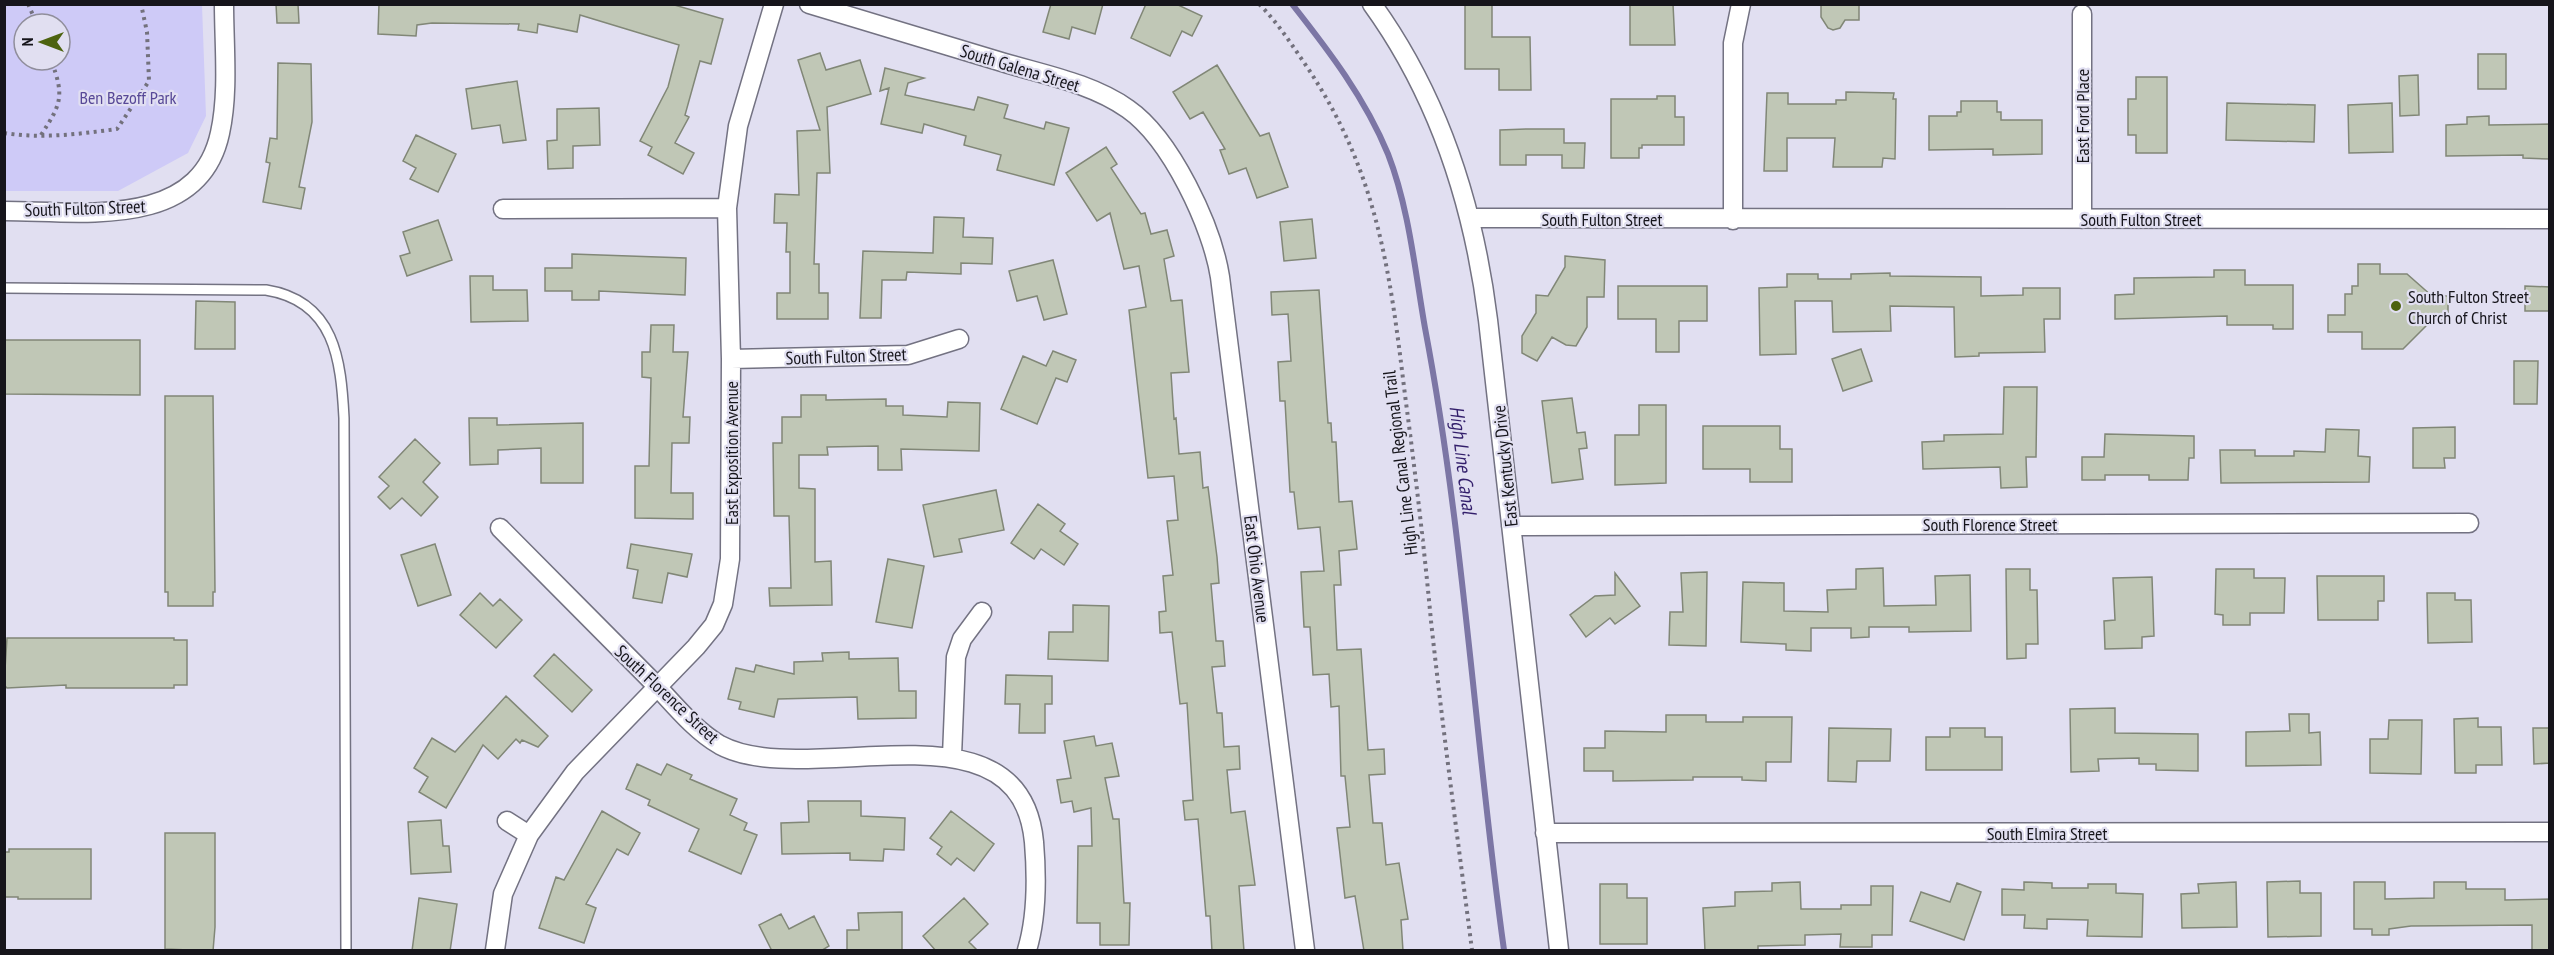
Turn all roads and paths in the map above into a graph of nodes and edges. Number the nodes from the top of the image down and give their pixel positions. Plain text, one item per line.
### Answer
1 (141, 4) edge
2 (224, 4) edge
3 (774, 4) edge
4 (809, 4) edge
5 (1259, 4) edge
6 (1372, 4) edge
7 (1741, 4) edge
8 (2082, 14) dead end
9 (56, 72) edge
10 (4, 133) edge
11 (41, 136) junction
12 (1191, 192) joint
13 (728, 208) junction
14 (503, 209) dead end
15 (4, 211) edge
16 (1470, 218) junction
17 (2082, 219) junction
18 (2550, 219) edge
19 (1733, 220) junction
20 (4, 288) edge
21 (959, 339) dead end
22 (732, 359) junction
23 (2469, 522) dead end
24 (1511, 526) junction
25 (500, 528) dead end
26 (982, 612) dead end
27 (657, 687) junction
28 (952, 756) junction
29 (507, 821) dead end
30 (2550, 832) edge
31 (1545, 833) junction
32 (530, 835) junction
33 (346, 951) edge
34 (495, 951) edge
35 (1027, 951) edge
36 (1305, 951) edge
37 (1472, 951) edge
38 (1559, 951) edge

1 - 11 path
2 - 15 street, South Fulton Street
3 - 13 street, East Exposition Avenue
4 - 12 street, South Galena Street
5 - 37 path, High Line Canal Regional Trail
6 - 16 street, East Kentucky Drive
7 - 19 street
8 - 17 street, East Ford Place
9 - 11 path
10 - 11 path
12 - 36 street, East Ohio Avenue
13 - 14 street
13 - 22 street, East Exposition Avenue
16 - 19 street, South Fulton Street
16 - 24 street, East Kentucky Drive
17 - 18 street, South Fulton Street
17 - 19 street, South Fulton Street
20 - 33 lane
21 - 22 street, South Fulton Street
22 - 27 street, East Exposition Avenue
23 - 24 street, South Florence Street
24 - 31 street, East Kentucky Drive
25 - 27 street, South Florence Street
26 - 28 street
27 - 28 street, South Florence Street
27 - 32 street, East Exposition Avenue
28 - 35 street, South Florence Street
29 - 32 street
30 - 31 street, South Elmira Street
31 - 38 street, East Kentucky Drive
32 - 34 street, East Exposition Avenue

